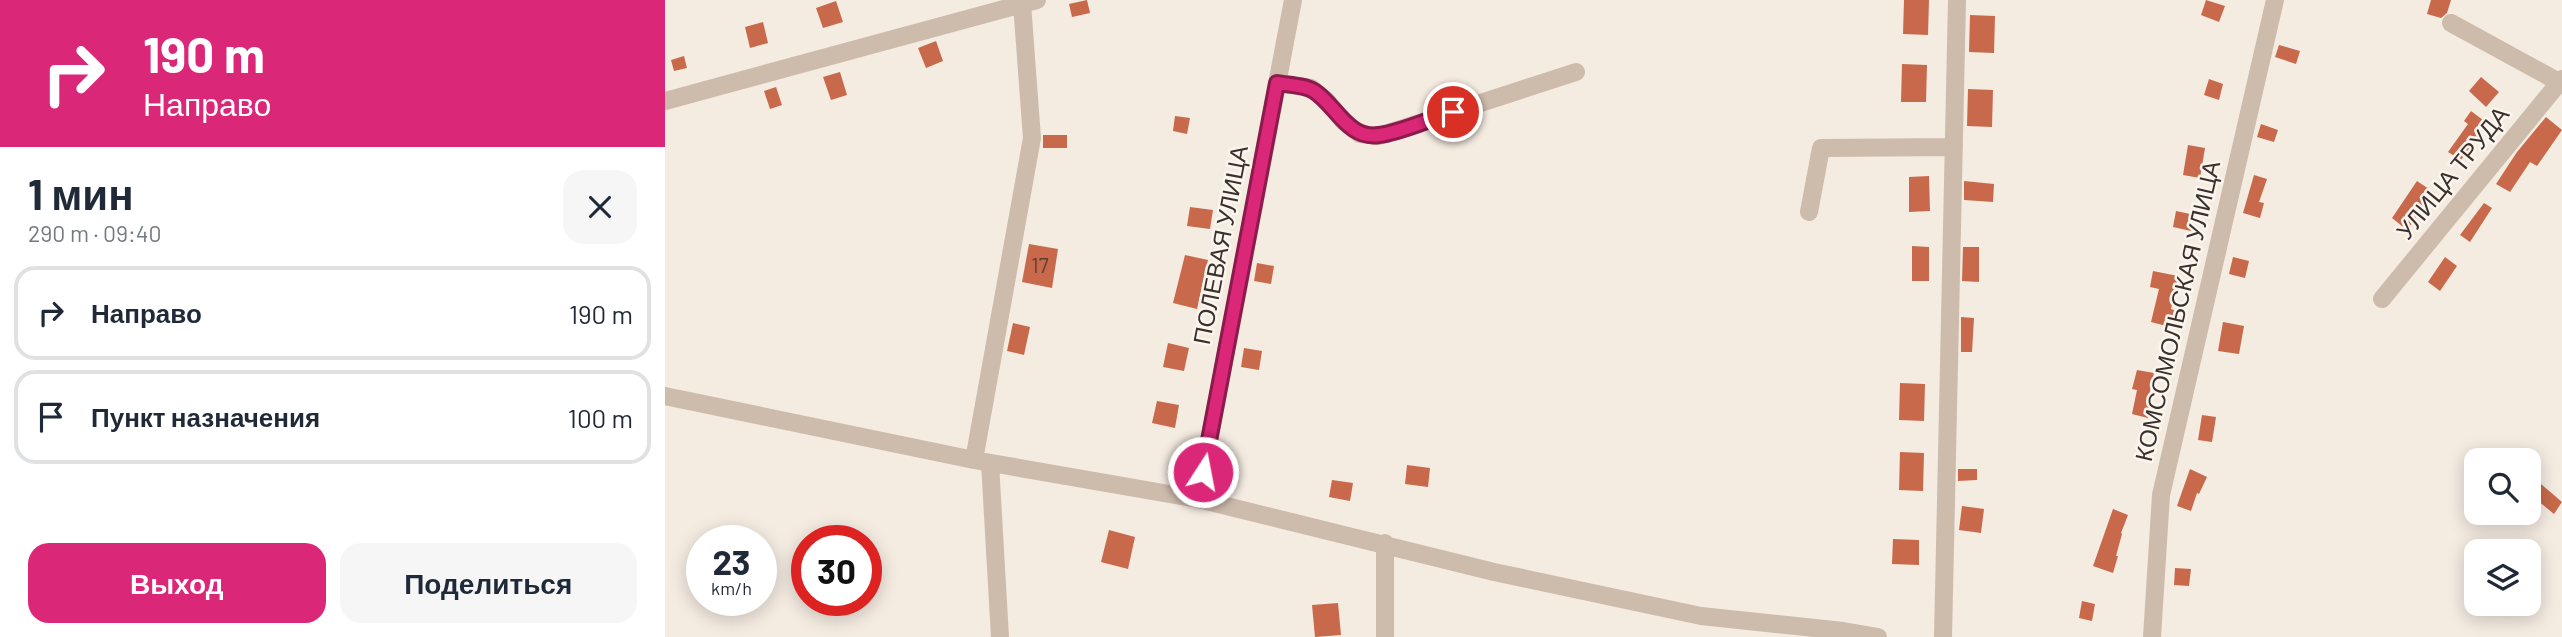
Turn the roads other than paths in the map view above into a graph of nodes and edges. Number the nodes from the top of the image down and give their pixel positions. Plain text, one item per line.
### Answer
1 (1293, 0) edge
2 (1957, 0) edge
3 (2275, 0) edge
4 (1030, 2) edge
5 (969, 8) edge
6 (2451, 23) dead end
7 (1576, 72) dead end
8 (2561, 80) edge
9 (1277, 83) junction
10 (665, 101) edge
11 (1954, 147) junction
12 (1809, 212) dead end
13 (2382, 299) dead end
14 (665, 396) edge
15 (982, 461) junction
16 (1198, 499) junction
17 (1385, 543) junction
18 (1000, 637) edge
19 (1385, 637) edge
20 (1878, 637) edge
21 (1943, 637) edge
22 (2152, 637) edge

1 - 9 street, ПОЛЕВАЯ УЛИЦА
2 - 11 street
3 - 22 street, КОМСОМОЛЬСКАЯ УЛИЦА
4 - 5 street
4 - 15 street
5 - 10 street
6 - 8 street
7 - 9 street
8 - 13 street, УЛИЦА ТРУДА
9 - 16 street, ПОЛЕВАЯ УЛИЦА
11 - 12 street
11 - 21 street
14 - 15 street
15 - 16 street
15 - 18 street
16 - 17 street
17 - 19 street
17 - 20 street

